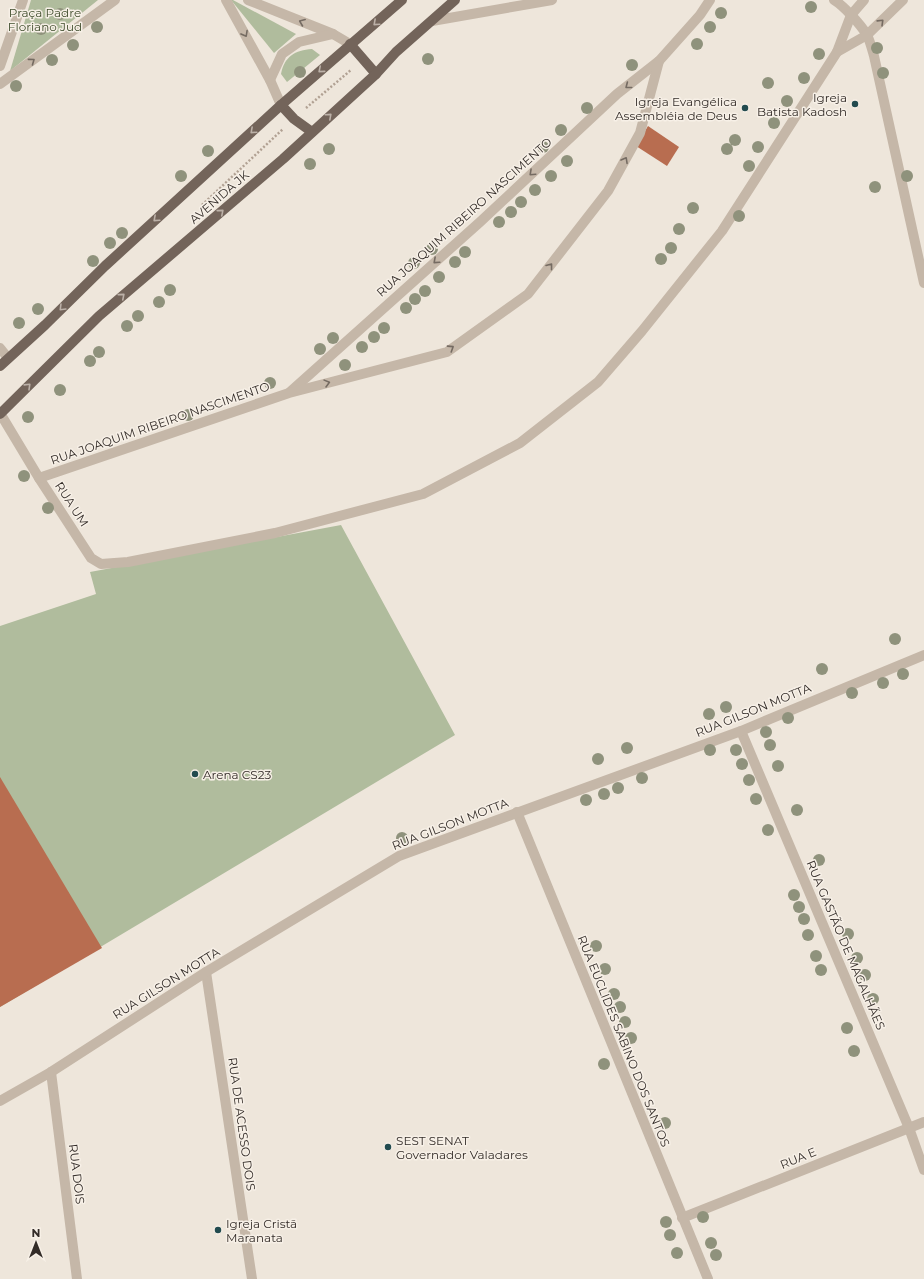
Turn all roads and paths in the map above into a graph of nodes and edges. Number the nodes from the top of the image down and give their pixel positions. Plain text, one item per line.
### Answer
1 (24, 0) edge
2 (115, 0) edge
3 (226, 0) edge
4 (248, 0) edge
5 (402, 0) edge
6 (455, 0) edge
7 (552, 0) edge
8 (710, 0) edge
9 (834, 0) edge
10 (864, 0) edge
11 (903, 0) edge
12 (851, 16) junction
13 (432, 21) junction
14 (333, 34) junction
15 (867, 35) junction
16 (350, 44) junction
17 (838, 52) junction
18 (659, 62) junction
19 (0, 66) edge
20 (376, 74) junction
21 (270, 80) junction
22 (0, 84) edge
23 (281, 105) junction
24 (312, 132) junction
25 (924, 283) edge
26 (0, 348) edge
27 (8, 358) junction
28 (0, 366) edge
29 (289, 393) junction
30 (0, 414) edge
31 (40, 478) junction
32 (924, 655) edge
33 (741, 730) junction
34 (517, 812) junction
35 (206, 972) junction
36 (51, 1072) junction
37 (0, 1101) edge
38 (924, 1122) edge
39 (909, 1128) junction
40 (924, 1170) edge
41 (682, 1218) junction
42 (77, 1279) edge
43 (252, 1279) edge
44 (708, 1279) edge

1 - 19 street
22 -> 2 street
3 -> 21 street
14 -> 4 street
5 -> 16 main road, AVENIDA JK
6 - 13 main road, AVENIDA JK
7 - 13 street
8 - 18 street, RUA JOAQUIM RIBEIRO NASCIMENTO
9 - 12 street
10 - 12 street
15 -> 11 street
12 - 15 street
12 - 17 street
13 - 20 main road, AVENIDA JK
14 - 16 street
14 - 21 street
15 - 17 street
15 - 25 street
16 - 20 main road
16 -> 23 main road, AVENIDA JK
17 - 31 street, RUA UM
18 -> 29 street, RUA JOAQUIM RIBEIRO NASCIMENTO
29 -> 18 street, RUA JOAQUIM RIBEIRO NASCIMENTO
24 -> 20 main road, AVENIDA JK
21 - 23 street
23 - 24 main road
23 -> 27 main road, AVENIDA JK
30 -> 24 main road, AVENIDA JK
26 - 27 street
27 - 28 main road, AVENIDA JK
29 - 31 street, RUA JOAQUIM RIBEIRO NASCIMENTO
30 - 31 street, RUA UM
32 - 33 street, RUA GILSON MOTTA
33 - 34 street, RUA GILSON MOTTA
33 - 39 street, RUA GASTÃO DE MAGALHÃES
34 - 35 street, RUA GILSON MOTTA
34 - 41 street, RUA EUCLIDES SABINO DOS SANTOS
35 - 36 street, RUA GILSON MOTTA
35 - 43 street, RUA DE ACESSO DOIS
36 - 37 street, RUA GILSON MOTTA
36 - 42 street, RUA DOIS
38 - 39 street, RUA E
39 - 40 street, RUA GASTÃO DE MAGALHÃES
39 - 41 street, RUA E
41 - 44 street, RUA EUCLIDES SABINO DOS SANTOS

